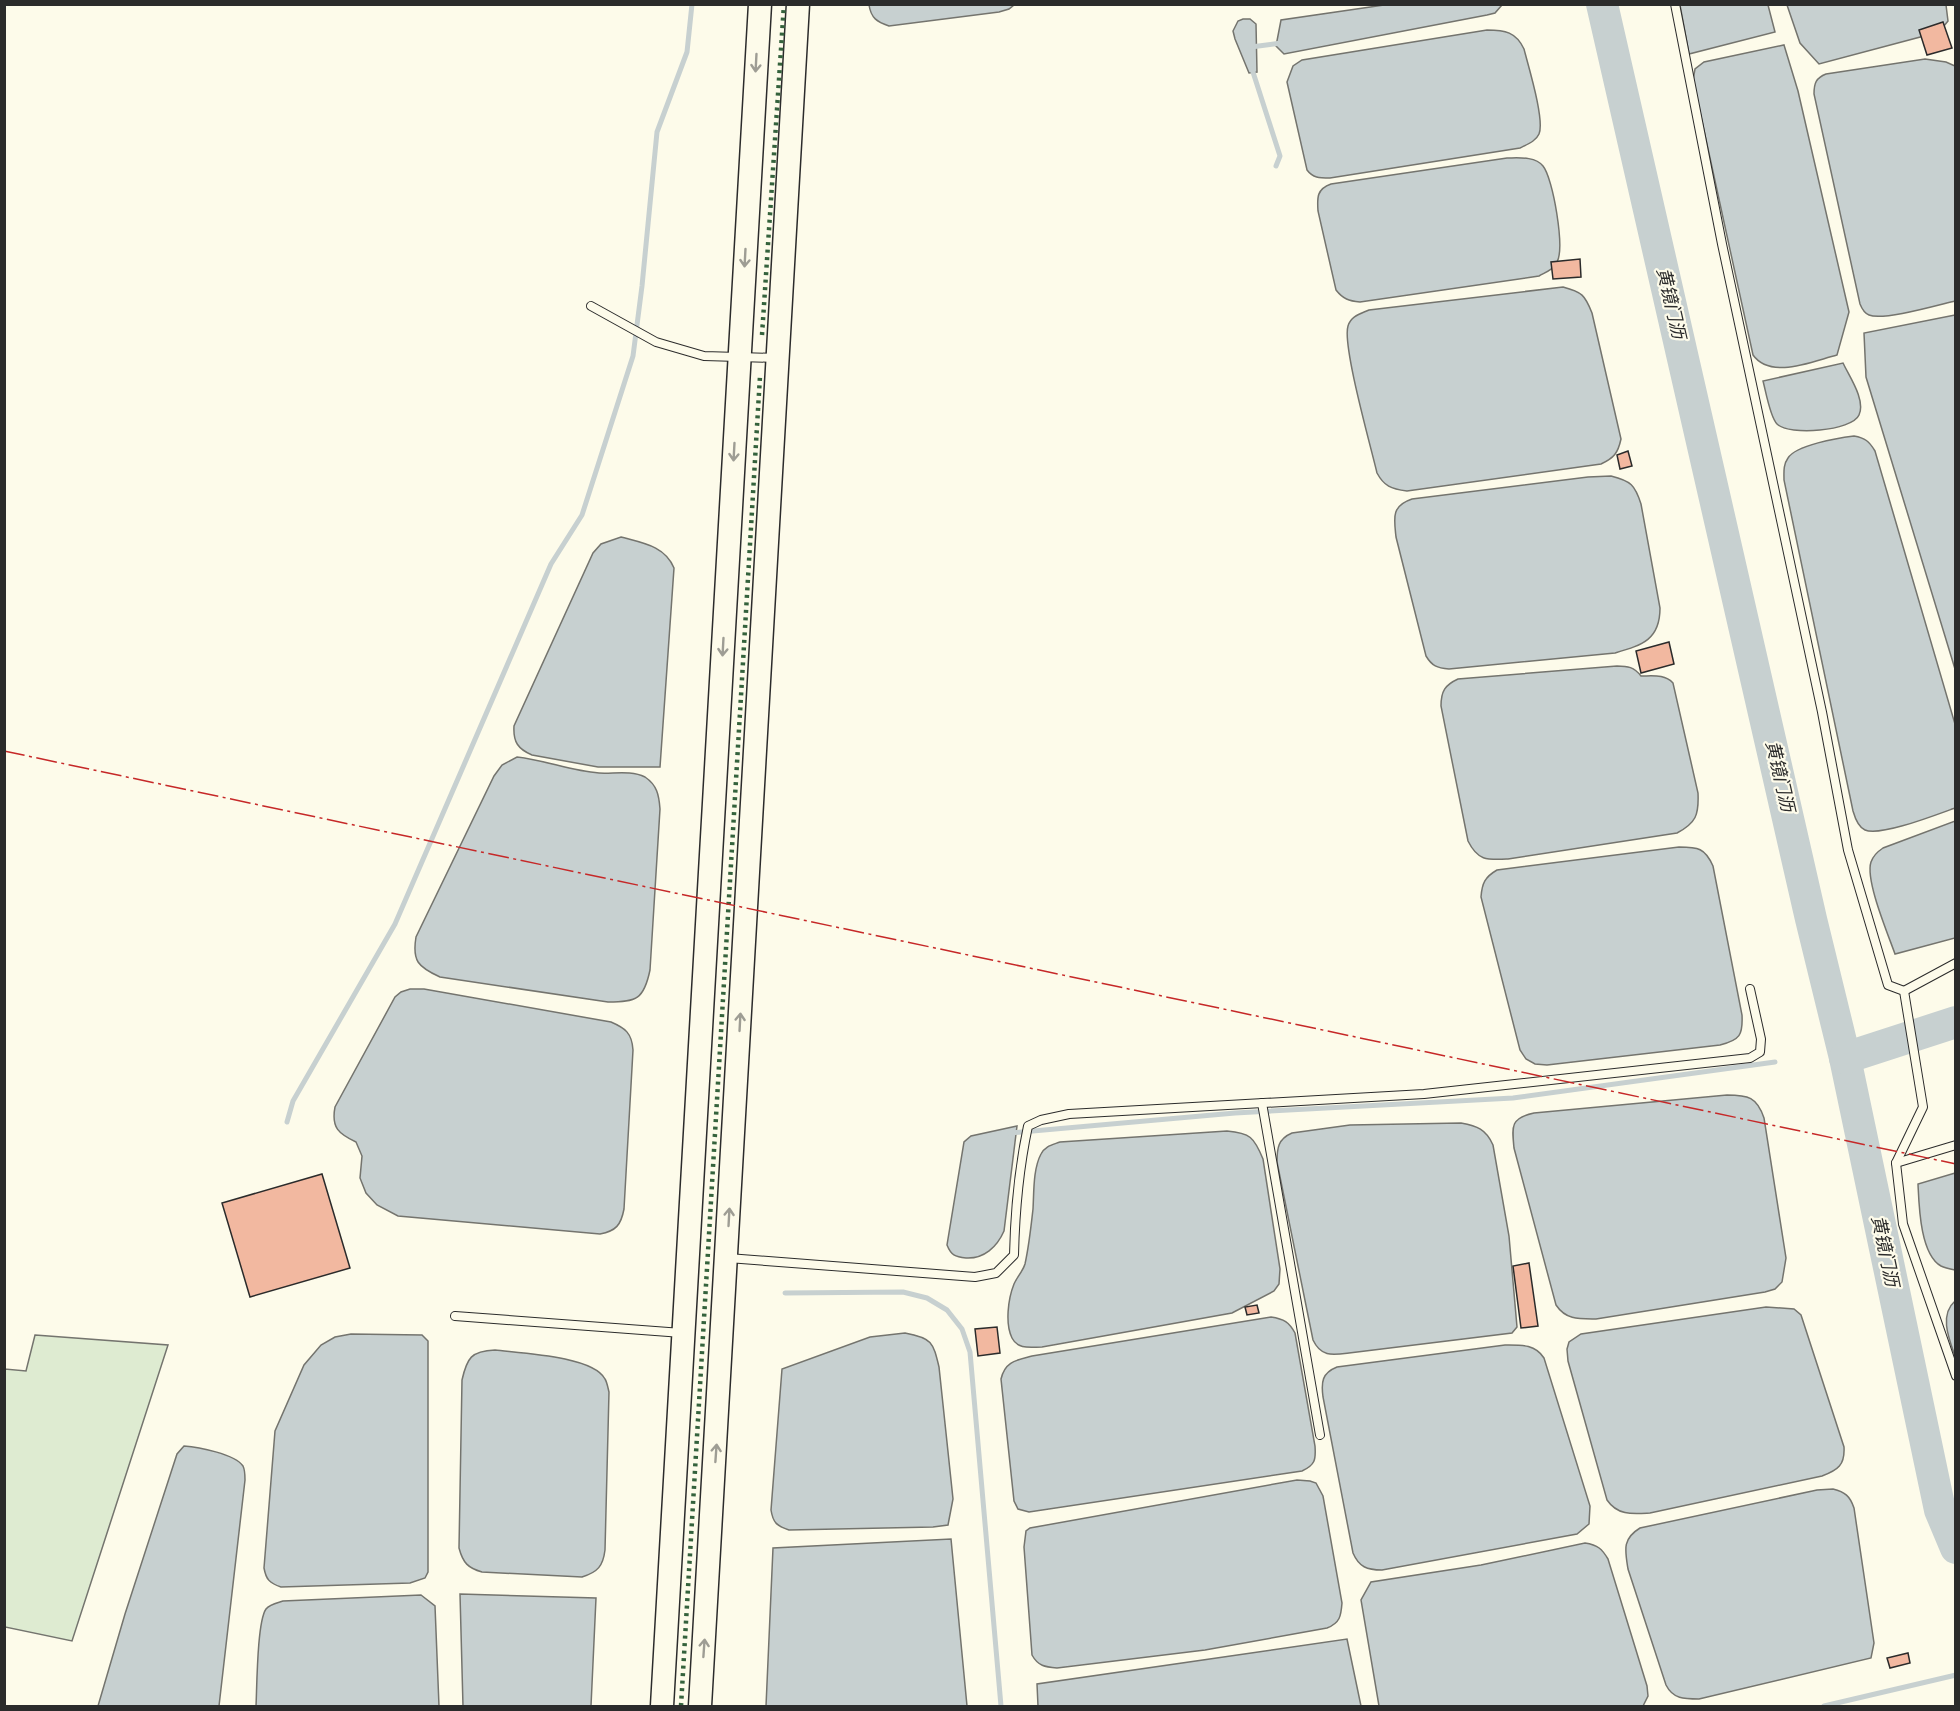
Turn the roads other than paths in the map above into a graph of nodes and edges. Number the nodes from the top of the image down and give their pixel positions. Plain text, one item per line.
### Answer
1 (760, 4) edge
2 (798, 4) edge
3 (1675, 4) edge
4 (591, 306) dead end
5 (740, 358) junction
6 (778, 358) junction
7 (1956, 963) edge
8 (1750, 989) dead end
9 (1904, 991) junction
10 (1262, 1103) junction
11 (1956, 1145) edge
12 (1896, 1163) junction
13 (727, 1258) junction
14 (455, 1316) dead end
15 (685, 1333) junction
16 (1956, 1376) edge
17 (1320, 1435) dead end
18 (662, 1707) edge
19 (700, 1707) edge

1 -> 5 main road
2 - 6 main road
3 - 9 lane
4 - 5 lane
5 - 6 lane
5 -> 15 main road
13 -> 6 main road
7 - 9 lane
8 - 10 lane
9 - 12 lane
10 - 13 lane
10 - 17 lane
11 - 12 lane
12 - 16 lane
19 -> 13 main road
14 - 15 lane
15 - 18 main road

